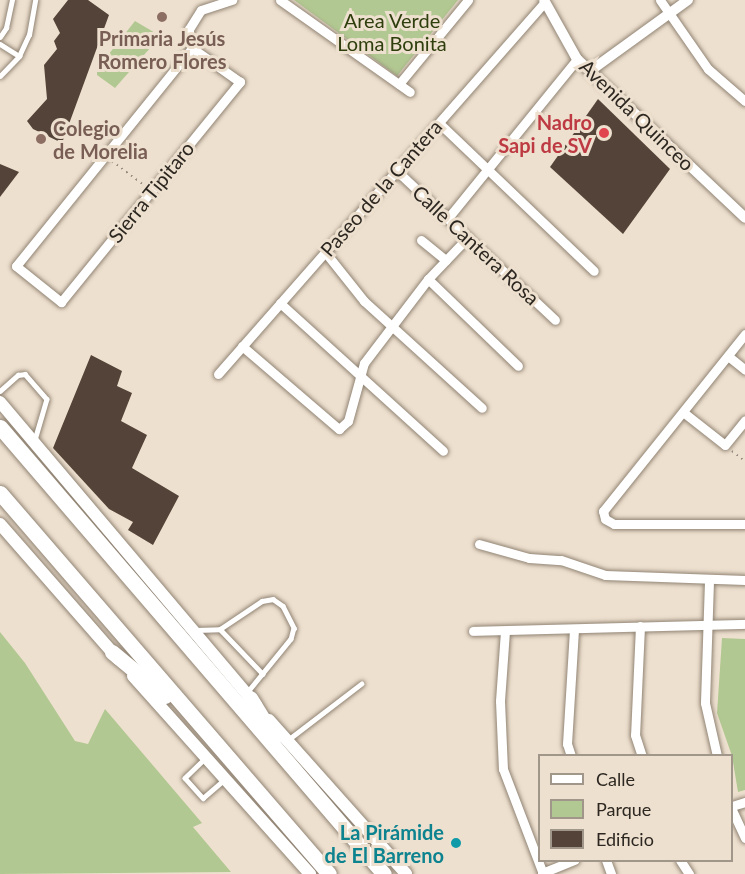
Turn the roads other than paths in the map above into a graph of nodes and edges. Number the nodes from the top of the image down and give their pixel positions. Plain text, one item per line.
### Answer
1 (12, 0) edge
2 (35, 0) edge
3 (232, 0) edge
4 (280, 0) edge
5 (468, 0) edge
6 (660, 0) edge
7 (688, 0) edge
8 (544, 1) edge
9 (669, 14) junction
10 (0, 37) edge
11 (0, 44) edge
12 (192, 48) junction
13 (19, 56) junction
14 (577, 59) junction
15 (590, 71) junction
16 (0, 76) edge
17 (399, 84) junction
18 (410, 92) dead end
19 (745, 101) edge
20 (439, 123) junction
21 (397, 171) junction
22 (488, 171) junction
23 (448, 218) junction
24 (745, 218) edge
25 (468, 237) junction
26 (422, 240) dead end
27 (325, 252) junction
28 (446, 260) junction
29 (594, 271) dead end
30 (428, 279) junction
31 (280, 303) junction
32 (555, 320) dead end
33 (391, 326) junction
34 (745, 334) edge
35 (242, 346) junction
36 (728, 356) junction
37 (518, 366) dead end
38 (745, 370) edge
39 (358, 373) junction
40 (218, 374) dead end
41 (0, 392) edge
42 (0, 402) edge
43 (482, 408) dead end
44 (683, 411) junction
45 (745, 420) edge
46 (0, 427) edge
47 (34, 443) junction
48 (442, 451) dead end
49 (0, 493) edge
50 (0, 524) edge
51 (745, 524) edge
52 (479, 544) dead end
53 (745, 580) edge
54 (709, 581) junction
55 (745, 624) edge
56 (640, 626) junction
57 (707, 627) junction
58 (220, 629) junction
59 (574, 629) junction
60 (189, 630) junction
61 (473, 631) dead end
62 (505, 631) junction
63 (112, 652) junction
64 (262, 674) junction
65 (361, 684) dead end
66 (248, 696) junction
67 (200, 726) junction
68 (287, 740) junction
69 (570, 754) edge
70 (641, 754) edge
71 (717, 754) edge
72 (206, 758) junction
73 (225, 779) junction
74 (301, 780) junction
75 (733, 810) edge
76 (745, 838) edge
77 (538, 860) edge
78 (571, 862) edge
79 (543, 873) edge
80 (310, 874) edge
81 (329, 874) edge
82 (384, 874) edge
83 (406, 874) edge

1 - 10 lane
2 - 13 lane
3 - 12 street
4 - 17 street
5 - 17 street
6 - 9 street
7 - 9 street
8 - 14 street, Avenida Quinceo
8 - 20 street, Paseo de la Cantera
9 - 15 street
9 - 19 street
11 - 13 lane
12 - 12 street, Sierra Tipitaro
13 - 16 lane
14 - 15 street, Avenida Quinceo
14 - 22 street
15 - 24 street, Avenida Quinceo
17 - 18 street
20 - 21 street, Paseo de la Cantera
20 - 22 street
21 - 23 street, Calle Cantera Rosa
21 - 27 street, Paseo de la Cantera
22 - 23 street
22 - 29 street
23 - 25 street, Calle Cantera Rosa
25 - 28 street
25 - 32 street, Calle Cantera Rosa
26 - 28 street
27 - 31 street, Paseo de la Cantera
27 - 33 street
28 - 30 street
30 - 33 street
30 - 37 street
31 - 35 street, Paseo de la Cantera
31 - 39 street
33 - 39 street
33 - 43 street
34 - 36 street
35 - 39 street
35 - 40 street, Paseo de la Cantera
36 - 38 street
36 - 44 street
39 - 48 street
41 - 47 lane
42 - 47 main road
44 - 45 street
44 - 51 street
46 - 74 highway
47 - 60 main road
49 - 67 highway
50 - 63 main road
52 - 54 street
53 - 54 street
54 - 57 street
55 - 57 street
56 - 57 street
56 - 59 street
56 - 70 street
57 - 71 street
58 - 60 lane
58 - 64 lane
58 - 64 lane
59 - 62 street
59 - 69 street
60 - 66 main road
61 - 62 street
62 - 77 street
63 - 67 highway
63 - 72 main road
64 - 66 lane
65 - 68 lane
66 - 68 main road
66 - 74 highway
67 - 81 highway
68 - 83 main road
72 - 73 main road
72 - 73 lane
73 - 80 main road
74 - 82 highway
75 - 76 street
78 - 79 street

